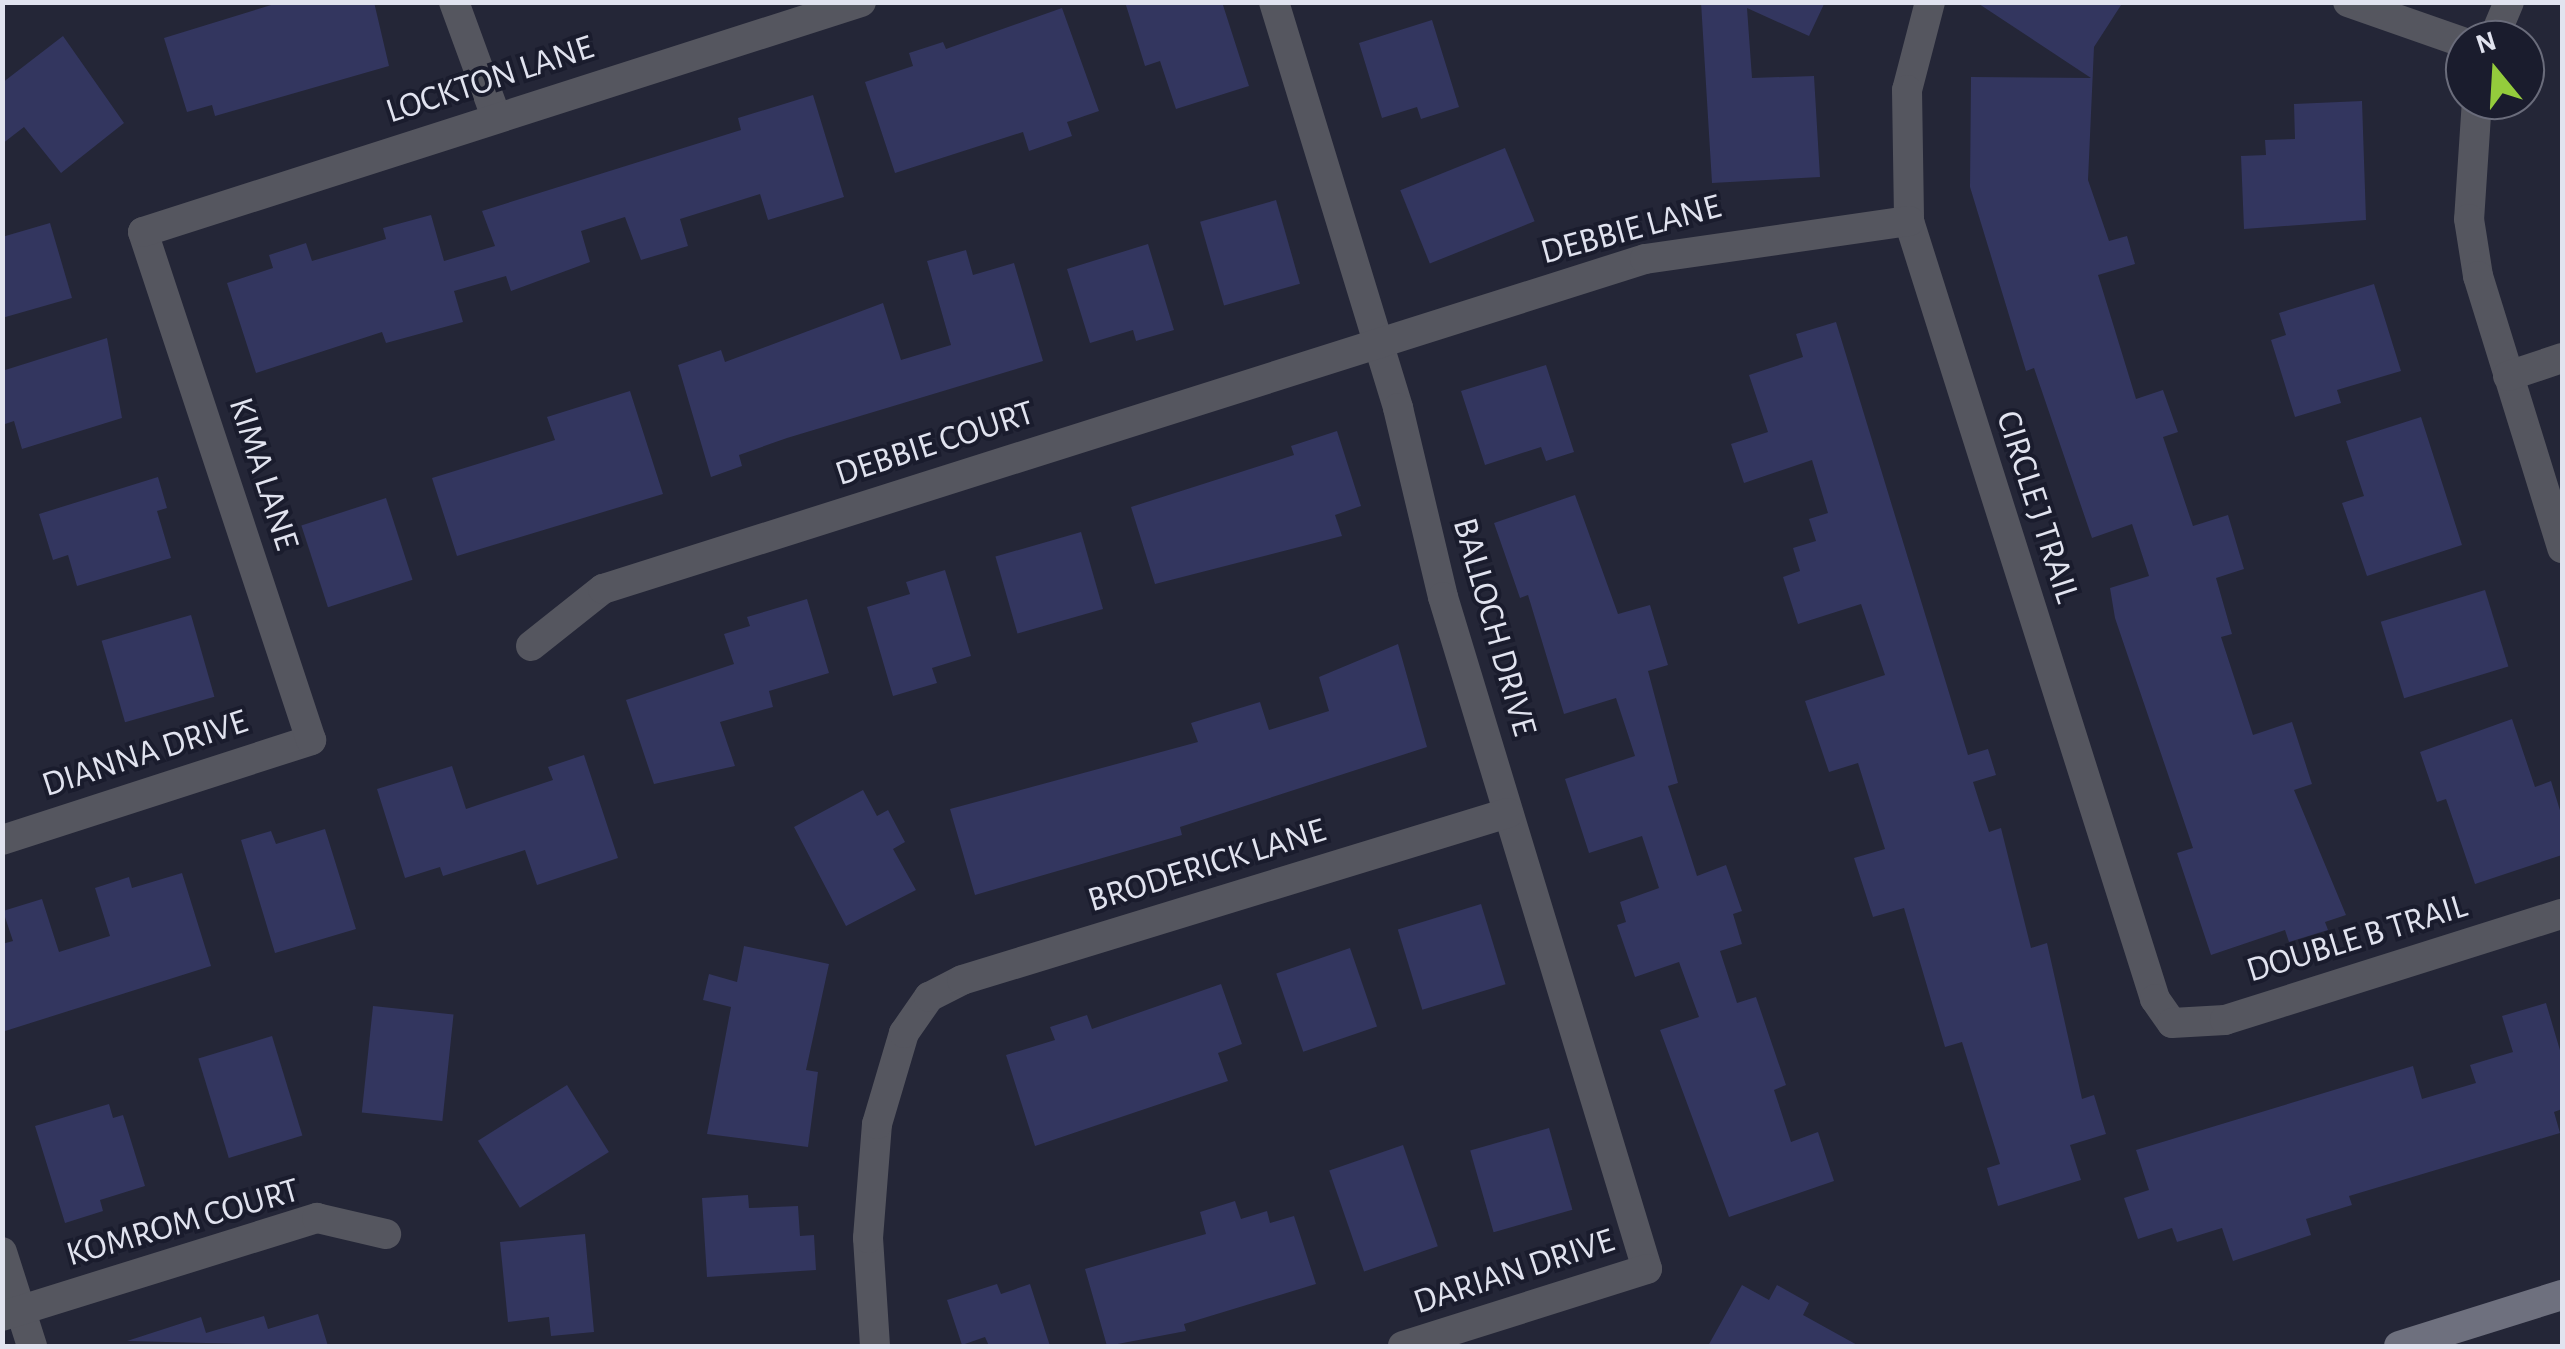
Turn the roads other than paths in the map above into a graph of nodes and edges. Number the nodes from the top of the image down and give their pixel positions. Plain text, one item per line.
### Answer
1 (454, 2) edge
2 (861, 2) edge
3 (1274, 2) edge
4 (1930, 2) edge
5 (2348, 2) edge
6 (2445, 37) edge
7 (496, 117) junction
8 (2476, 120) edge
9 (1909, 221) junction
10 (142, 232) joint
11 (1378, 343) junction
12 (2562, 358) edge
13 (2508, 376) junction
14 (2562, 548) edge
15 (530, 646) dead end
16 (311, 740) joint
17 (1508, 813) junction
18 (2, 840) edge
19 (2562, 914) edge
20 (2172, 1023) joint
21 (386, 1234) dead end
22 (2, 1252) edge
23 (1647, 1269) joint
24 (2562, 1296) edge
25 (12, 1313) edge
26 (32, 1346) edge
27 (875, 1346) edge
28 (1402, 1346) edge
29 (2399, 1346) edge

1 - 7 street
2 - 7 street, LOCKTON LANE
3 - 11 street, BALLOCH DRIVE
4 - 9 street, CIRCLE J TRAIL
5 - 6 street
7 - 10 street, LOCKTON LANE
8 - 13 street
9 - 11 street, DEBBIE LANE
9 - 20 street, CIRCLE J TRAIL
10 - 16 street, KIMA LANE
11 - 15 street, DEBBIE COURT
11 - 17 street, BALLOCH DRIVE
12 - 13 street
13 - 14 street
16 - 18 street, DIANNA DRIVE
17 - 23 street, BALLOCH DRIVE
17 - 27 street, BRODERICK LANE
19 - 20 street, DOUBLE B TRAIL
21 - 25 street, KOMROM COURT
22 - 25 street
23 - 28 street, DARIAN DRIVE
24 - 29 main road
25 - 26 street

